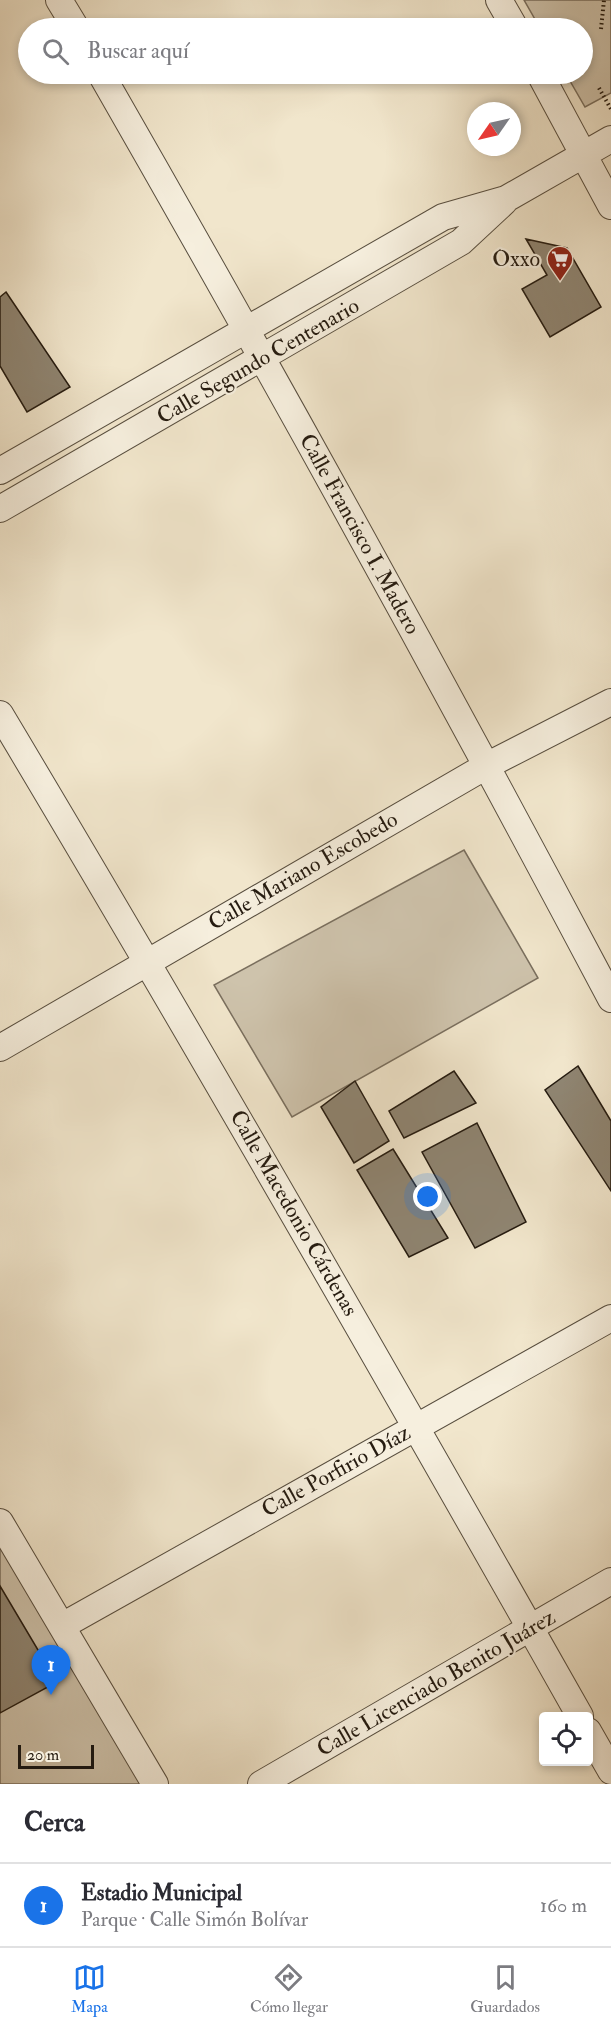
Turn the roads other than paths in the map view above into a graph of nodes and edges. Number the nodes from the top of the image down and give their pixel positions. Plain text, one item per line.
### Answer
1 (59, 0) edge
2 (499, 0) edge
3 (69, 18) edge
4 (509, 18) edge
5 (107, 84) edge
6 (545, 84) edge
7 (611, 140) edge
8 (584, 155) junction
9 (506, 199) junction
10 (611, 206) edge
11 (247, 330) junction
12 (264, 358) junction
13 (0, 471) edge
14 (0, 509) edge
15 (611, 702) edge
16 (0, 714) edge
17 (488, 765) junction
18 (148, 961) junction
19 (611, 999) edge
20 (0, 1048) edge
21 (611, 1318) edge
22 (417, 1426) junction
23 (0, 1522) edge
24 (611, 1581) edge
25 (62, 1626) junction
26 (531, 1629) junction
27 (578, 1712) edge
28 (593, 1740) edge
29 (611, 1771) edge
30 (155, 1784) edge
31 (261, 1784) edge

1 - 3 street
2 - 4 street
5 - 11 street, Calle Francisco I. Madero
6 - 8 street
7 - 8 street, Calle Segundo Centenario
8 - 9 street, Calle Segundo Centenario
8 - 10 street
9 - 11 street, Calle Segundo Centenario
9 - 12 street, Calle Segundo Centenario
11 - 12 street, Calle Francisco I. Madero
11 - 13 street, Calle Segundo Centenario
12 - 14 street, Calle Segundo Centenario
12 - 17 street, Calle Francisco I. Madero
15 - 17 street, Calle Mariano Escobedo
16 - 18 street, Calle Macedonio Cárdenas
17 - 18 street, Calle Mariano Escobedo
17 - 19 street, Calle Francisco I. Madero
18 - 20 street, Calle Mariano Escobedo
18 - 22 street, Calle Macedonio Cárdenas
21 - 22 street, Calle Porfirio Díaz
22 - 25 street, Calle Porfirio Díaz
22 - 26 street, Calle Macedonio Cárdenas
23 - 25 street
24 - 26 street, Calle Licenciado Benito Juárez
25 - 30 street
26 - 27 street, Calle Macedonio Cárdenas
26 - 31 street, Calle Licenciado Benito Juárez
28 - 29 street

